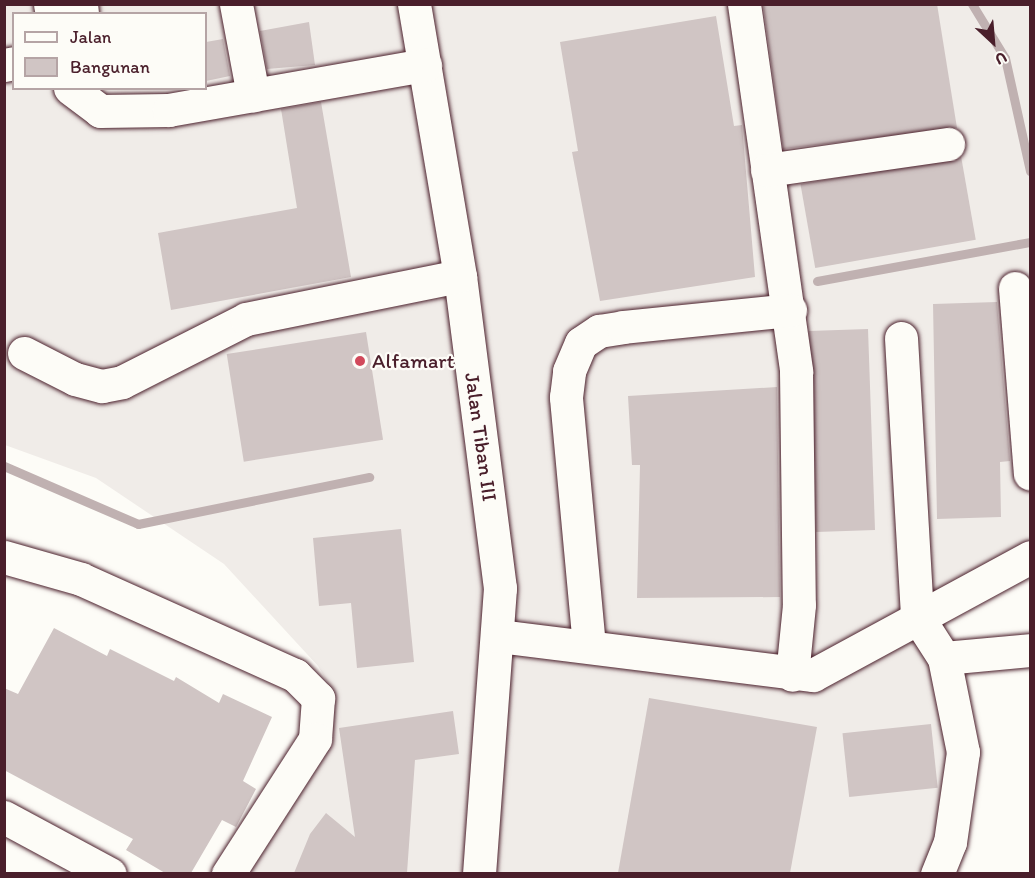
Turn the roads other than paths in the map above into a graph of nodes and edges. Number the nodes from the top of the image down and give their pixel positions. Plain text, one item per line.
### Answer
1 (236, 4) edge
2 (744, 4) edge
3 (421, 6) edge
4 (425, 65) junction
5 (75, 90) edge
6 (253, 95) junction
7 (98, 100) edge
8 (948, 144) dead end
9 (767, 170) junction
10 (460, 276) junction
11 (1015, 288) dead end
12 (790, 310) junction
13 (901, 338) dead end
14 (24, 352) dead end
15 (1030, 473) edge
16 (4, 557) edge
17 (1030, 557) edge
18 (917, 616) junction
19 (498, 636) junction
20 (589, 646) junction
21 (1030, 650) edge
22 (944, 658) junction
23 (792, 675) junction
24 (4, 817) edge
25 (110, 873) edge
26 (228, 873) edge
27 (479, 873) edge
28 (937, 873) edge

1 - 6 street
2 - 9 street
3 - 4 street, Jalan Tiban III
4 - 6 street
4 - 10 street, Jalan Tiban III
5 - 7 street
6 - 7 street
8 - 9 street
9 - 12 street
10 - 14 street
10 - 19 street, Jalan Tiban III
11 - 15 street
12 - 20 street
12 - 23 street
13 - 18 street
16 - 26 street
17 - 18 street
18 - 22 street
18 - 23 street
19 - 20 street
19 - 27 street, Jalan Tiban III
20 - 23 street
21 - 22 street
22 - 28 street
24 - 25 street

